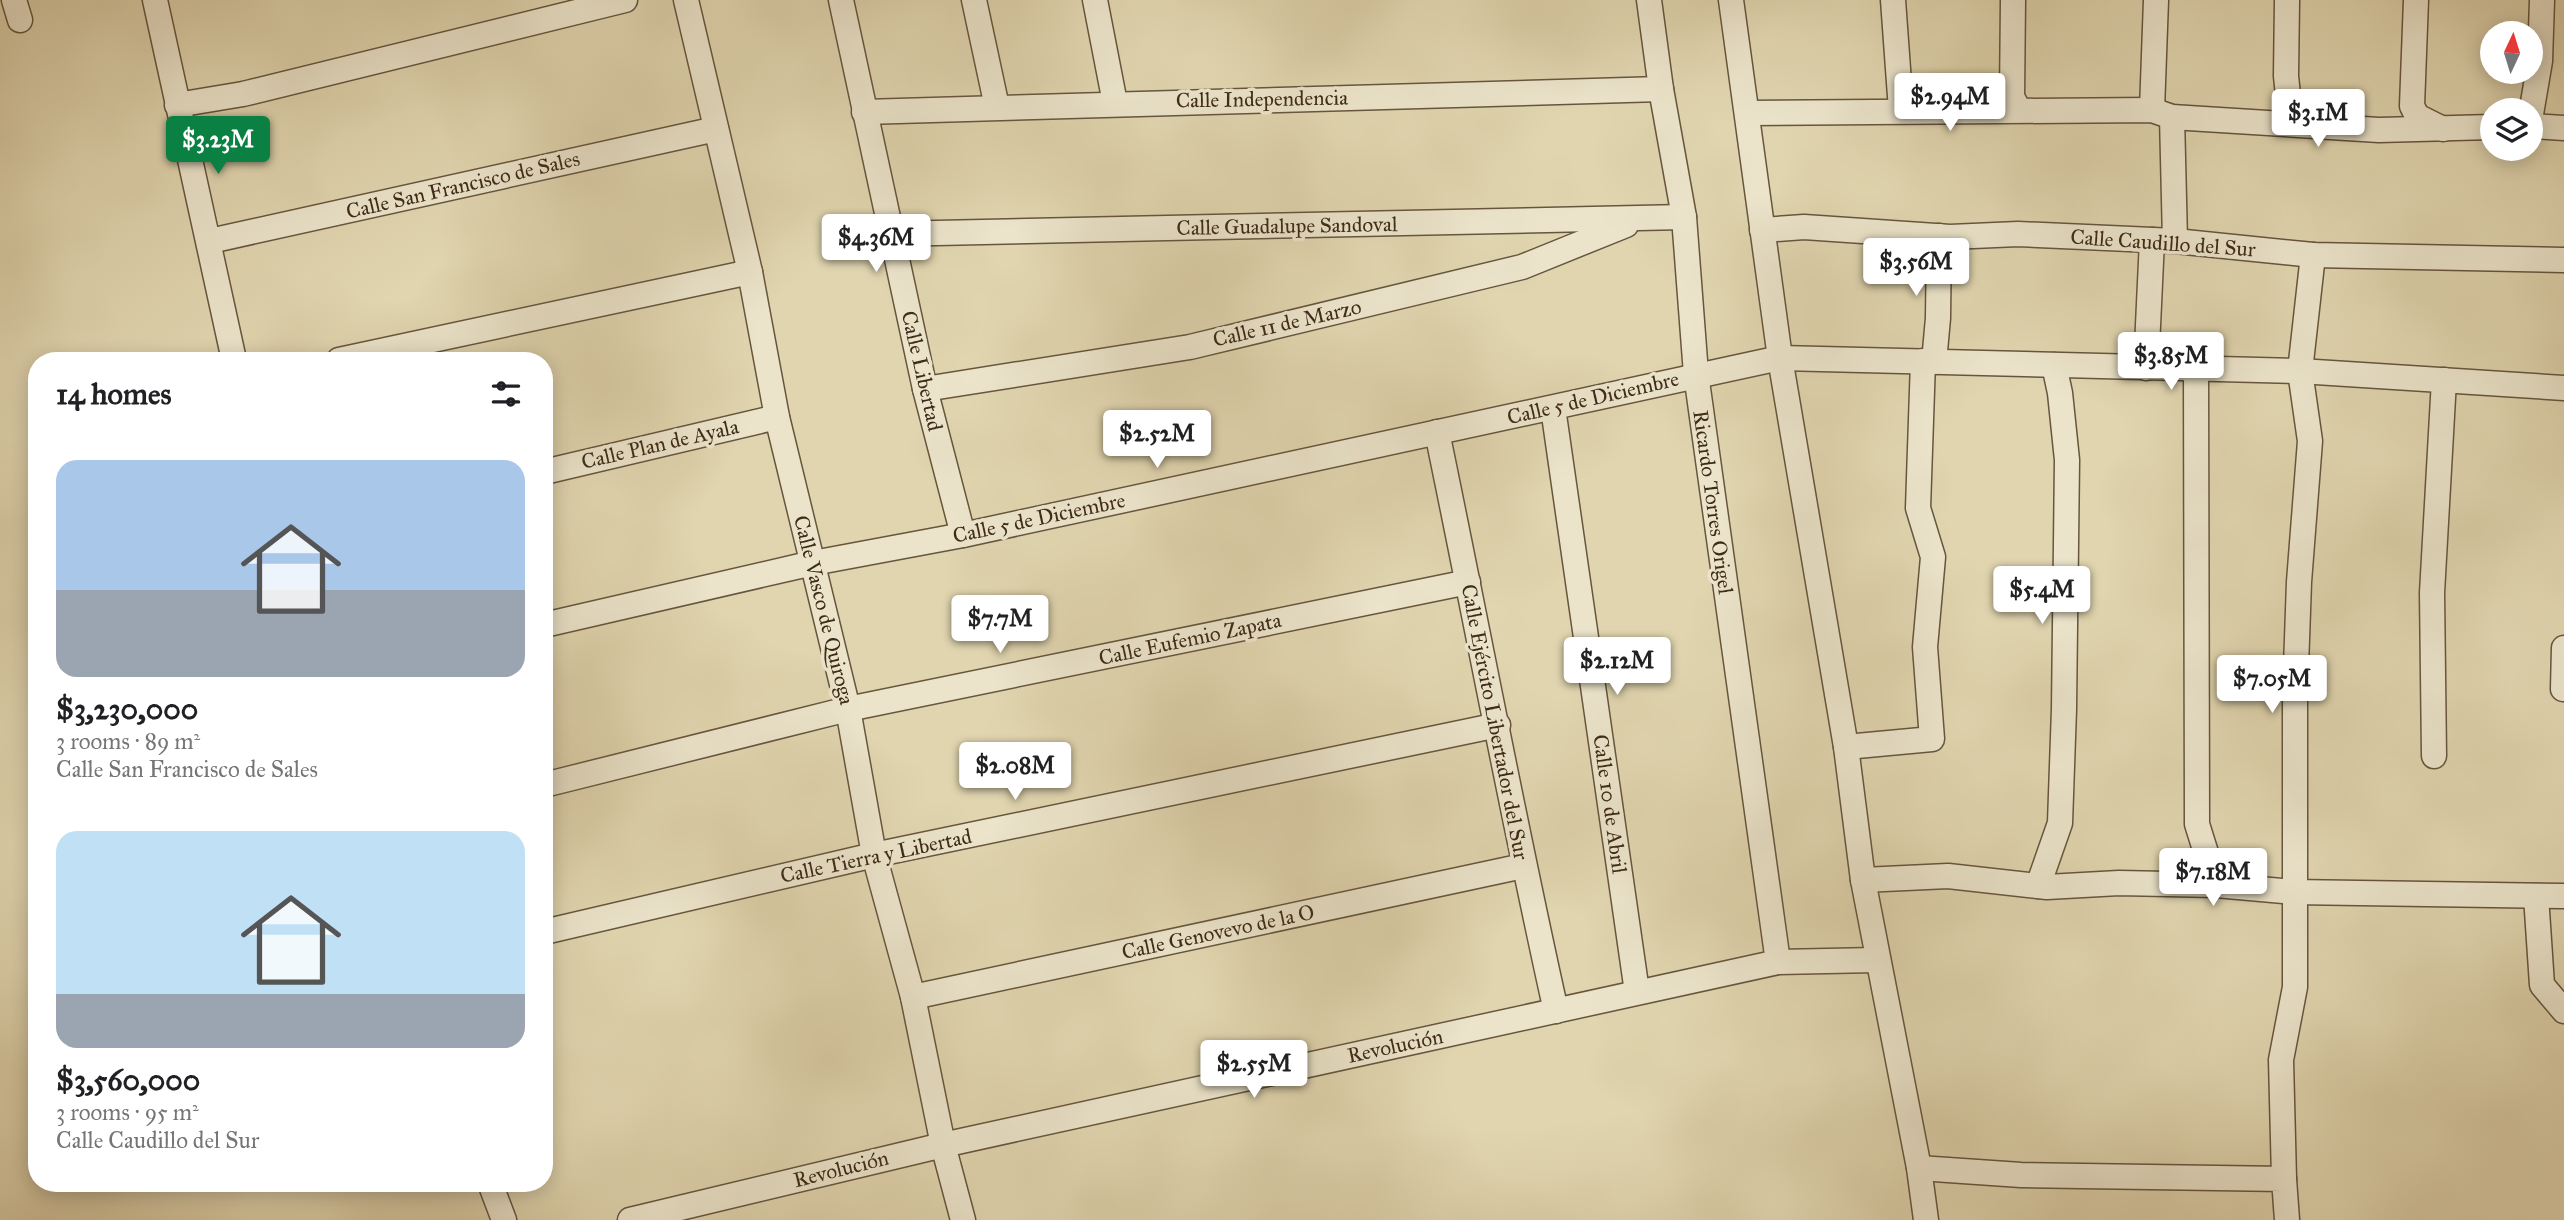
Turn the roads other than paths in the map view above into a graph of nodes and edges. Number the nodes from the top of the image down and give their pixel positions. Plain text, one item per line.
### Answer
1 (155, 0) edge
2 (625, 0) edge
3 (686, 0) edge
4 (841, 0) edge
5 (974, 0) edge
6 (1095, 0) edge
7 (1649, 0) edge
8 (1731, 0) edge
9 (1893, 0) edge
10 (2013, 0) edge
11 (2157, 0) edge
12 (2287, 0) edge
13 (2416, 0) edge
14 (2542, 0) edge
15 (0, 3) edge
16 (15, 7) edge
17 (1661, 89) junction
18 (2534, 98) edge
19 (1115, 103) junction
20 (177, 105) junction
21 (997, 107) junction
22 (1901, 110) junction
23 (2019, 110) junction
24 (864, 112) junction
25 (1746, 113) junction
26 (2162, 114) junction
27 (2291, 124) junction
28 (2480, 127) edge
29 (2543, 127) edge
30 (2564, 128) edge
31 (716, 129) junction
32 (2443, 129) junction
33 (1684, 217) junction
34 (1640, 220) junction
35 (1762, 230) junction
36 (890, 233) junction
37 (1939, 236) junction
38 (2164, 240) junction
39 (210, 241) junction
40 (2313, 255) junction
41 (2564, 260) edge
42 (750, 272) junction
43 (232, 352) edge
44 (376, 352) edge
45 (1780, 358) junction
46 (1928, 362) junction
47 (2054, 365) junction
48 (2146, 368) junction
49 (2196, 370) junction
50 (2300, 372) junction
51 (1696, 374) junction
52 (2444, 380) junction
53 (2564, 388) edge
54 (925, 389) junction
55 (1553, 408) junction
56 (777, 417) junction
57 (1437, 432) junction
58 (553, 470) edge
59 (963, 535) junction
60 (813, 563) junction
61 (1468, 582) junction
62 (553, 623) edge
63 (2564, 648) edge
64 (2563, 689) edge
65 (848, 709) junction
66 (1498, 725) junction
67 (1846, 747) junction
68 (2434, 757) dead end
69 (553, 783) edge
70 (874, 855) junction
71 (1523, 866) junction
72 (1863, 880) junction
73 (2216, 885) junction
74 (2038, 886) junction
75 (2293, 892) junction
76 (2536, 896) junction
77 (2564, 896) edge
78 (553, 930) edge
79 (1877, 960) junction
80 (1778, 962) junction
81 (1637, 992) junction
82 (913, 998) junction
83 (1556, 1011) junction
84 (2564, 1011) edge
85 (943, 1144) junction
86 (1919, 1168) junction
87 (2284, 1179) junction
88 (493, 1192) edge
89 (504, 1220) edge
90 (629, 1220) edge
91 (963, 1220) edge
92 (1926, 1220) edge
93 (2287, 1220) edge

1 - 20 street
2 - 20 street
3 - 31 street, Calle Vasco de Quiroga
4 - 24 street, Calle Libertad
5 - 21 street
6 - 19 street
7 - 17 street, Ricardo Torres Origel
8 - 25 street
9 - 22 street
10 - 23 street
11 - 26 street
12 - 27 street
13 - 32 street
14 - 18 street
15 - 16 street
17 - 19 street, Calle Independencia
17 - 33 street, Ricardo Torres Origel
19 - 21 street, Calle Independencia
20 - 39 street
21 - 24 street, Calle Independencia
22 - 23 street
22 - 25 street
23 - 26 street
24 - 36 street, Calle Libertad
25 - 35 street
26 - 27 street
26 - 38 street
27 - 32 street
28 - 32 street
29 - 30 street
31 - 39 street, Calle San Francisco de Sales
31 - 42 street, Calle Vasco de Quiroga
33 - 34 street, Calle Guadalupe Sandoval
33 - 51 street, Ricardo Torres Origel
34 - 36 street, Calle Guadalupe Sandoval
34 - 54 street, Calle 11 de Marzo
35 - 37 street, Calle Caudillo del Sur
35 - 45 street
36 - 54 street, Calle Libertad
37 - 38 street, Calle Caudillo del Sur
37 - 46 street
38 - 40 street, Calle Caudillo del Sur
38 - 48 street
39 - 43 street
40 - 41 street, Calle Caudillo del Sur
40 - 50 street
42 - 44 street
42 - 56 street, Calle Vasco de Quiroga
45 - 46 street, Calle 5 de Diciembre
45 - 51 street, Calle 5 de Diciembre
45 - 67 street
46 - 47 street, Calle 5 de Diciembre
46 - 67 street
47 - 48 street, Calle 5 de Diciembre
47 - 74 street
48 - 49 street, Calle 5 de Diciembre
49 - 50 street, Calle 5 de Diciembre
49 - 73 street
50 - 52 street, Calle 5 de Diciembre
50 - 75 street
51 - 55 street, Calle 5 de Diciembre
51 - 80 street, Ricardo Torres Origel
52 - 53 street, Calle 5 de Diciembre
52 - 68 street
54 - 59 street, Calle Libertad
55 - 57 street, Calle 5 de Diciembre
55 - 81 street, Calle 10 de Abril
56 - 58 street, Calle Plan de Ayala
56 - 60 street, Calle Vasco de Quiroga
57 - 59 street, Calle 5 de Diciembre
57 - 61 street, Calle Ejército Libertador del Sur
59 - 60 street, Calle 5 de Diciembre
60 - 62 street, Calle 5 de Diciembre
60 - 65 street, Calle Vasco de Quiroga
61 - 65 street, Calle Eufemio Zapata
61 - 66 street, Calle Ejército Libertador del Sur
63 - 64 street
65 - 69 street, Calle Eufemio Zapata
65 - 70 street, Calle Vasco de Quiroga
66 - 70 street, Calle Tierra y Libertad
66 - 71 street, Calle Ejército Libertador del Sur
67 - 72 street
70 - 78 street, Calle Tierra y Libertad
70 - 82 street, Calle Vasco de Quiroga
71 - 82 street, Calle Genovevo de la O
71 - 83 street, Calle Ejército Libertador del Sur
72 - 74 street
72 - 79 street
73 - 74 street
73 - 75 street
75 - 76 street
75 - 87 street
76 - 77 street
76 - 84 street
79 - 80 street, Revolución
79 - 86 street
80 - 81 street, Revolución
81 - 83 street, Revolución
82 - 85 street, Calle Vasco de Quiroga
83 - 85 street, Revolución
85 - 90 street, Revolución
85 - 91 street, Calle Vasco de Quiroga
86 - 87 street
86 - 92 street
87 - 93 street
88 - 89 street

